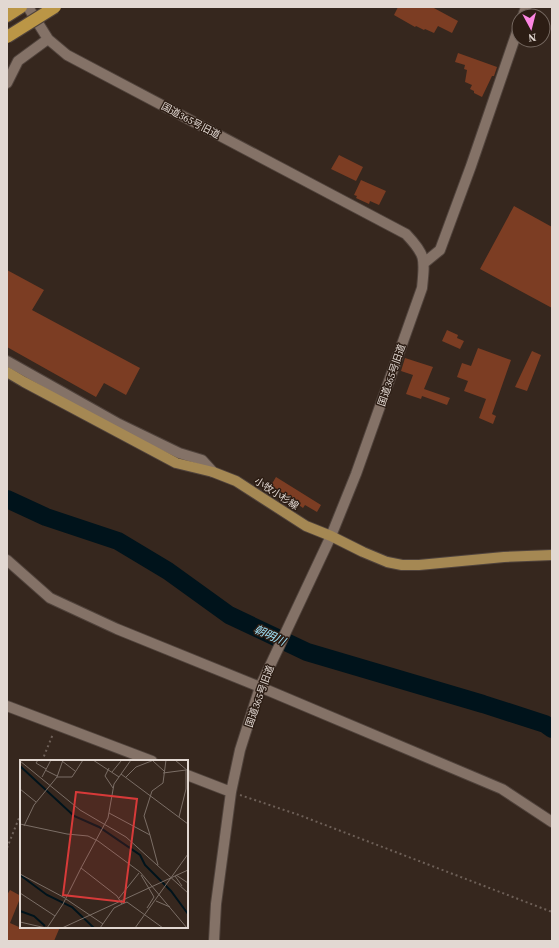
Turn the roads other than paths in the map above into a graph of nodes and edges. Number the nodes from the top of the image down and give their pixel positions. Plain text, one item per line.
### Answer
1 (21, 7) edge
2 (28, 7) edge
3 (55, 7) edge
4 (7, 16) edge
5 (7, 37) edge
6 (48, 38) junction
7 (511, 48) edge
8 (7, 83) edge
9 (424, 263) junction
10 (7, 361) edge
11 (7, 372) edge
12 (213, 472) junction
13 (329, 540) junction
14 (552, 555) edge
15 (7, 560) edge
16 (262, 683) junction
17 (7, 706) edge
18 (149, 760) edge
19 (188, 775) edge
20 (232, 792) junction
21 (552, 822) edge
22 (214, 941) edge

1 - 4 highway
2 - 6 street, 国道365号旧道
3 - 5 highway, bridge
6 - 8 street
6 - 9 street, 国道365号旧道
7 - 9 street
9 - 13 street, 国道365号旧道
10 - 12 street
11 - 12 main road, 小牧小杉線
12 - 13 main road, 小牧小杉線
13 - 14 main road, 小牧小杉線
13 - 16 street, 国道365号旧道
15 - 16 street
16 - 20 street, 国道365号旧道
16 - 21 street
17 - 18 street
19 - 20 street
20 - 22 street, 国道365号旧道

